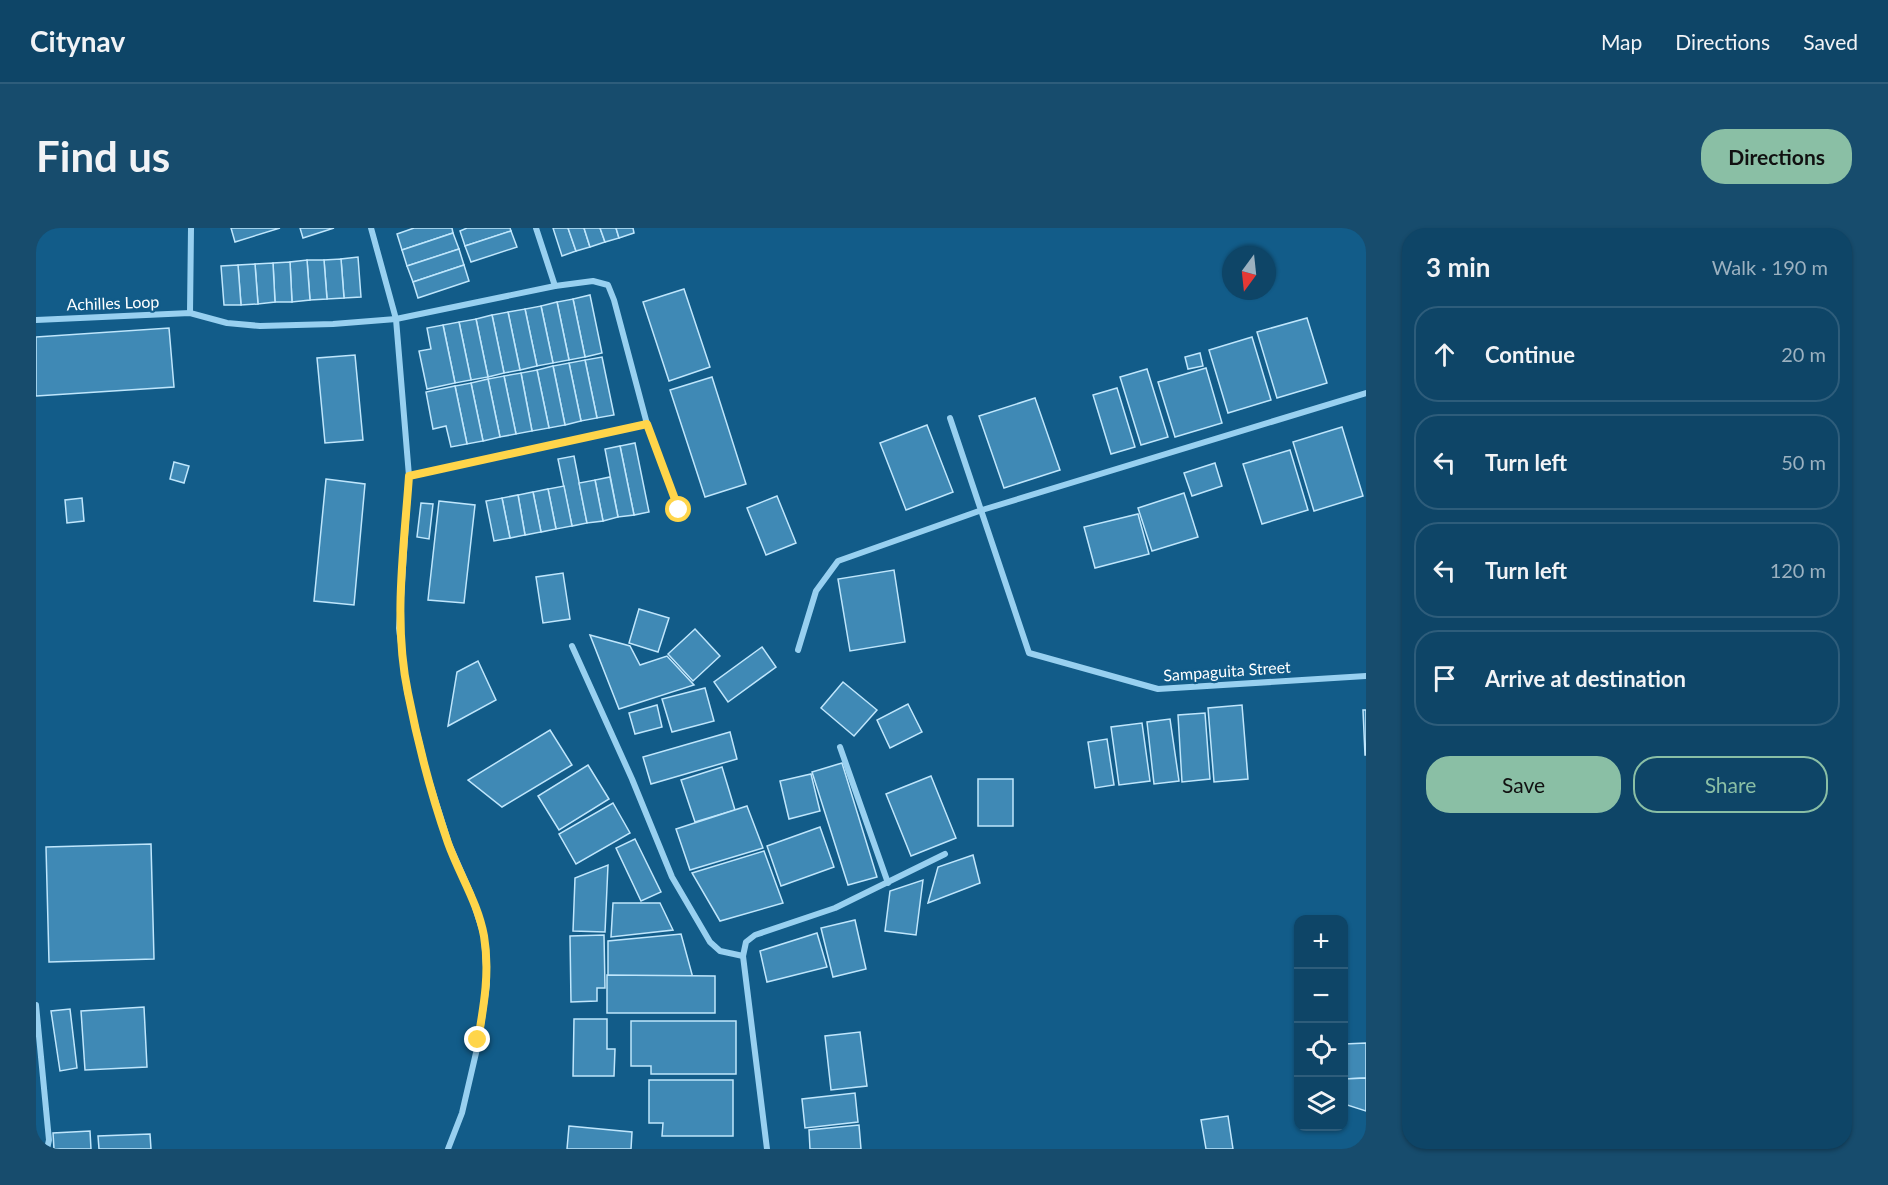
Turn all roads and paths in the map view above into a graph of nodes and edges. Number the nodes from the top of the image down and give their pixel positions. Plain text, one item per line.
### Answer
1 (190, 228) edge
2 (371, 228) edge
3 (536, 228) edge
4 (555, 286) junction
5 (190, 313) junction
6 (396, 319) junction
7 (36, 320) edge
8 (1366, 393) edge
9 (950, 418) dead end
10 (647, 424) junction
11 (409, 476) junction
12 (679, 510) dead end
13 (982, 510) junction
14 (572, 646) dead end
15 (798, 650) dead end
16 (1366, 676) edge
17 (840, 747) dead end
18 (945, 854) dead end
19 (888, 883) junction
20 (743, 956) junction
21 (36, 1005) edge
22 (47, 1149) edge
23 (448, 1149) edge
24 (767, 1149) edge

1 - 5 street
2 - 6 street
3 - 4 street
4 - 6 street, Achilles Loop
4 - 10 street, Achilles Loop
5 - 6 street, Achilles Loop
5 - 7 street, Achilles Loop
6 - 11 street
8 - 13 street
9 - 13 street
10 - 11 street
10 - 12 street
11 - 23 street
13 - 15 street
13 - 16 street, Sampaguita Street
14 - 20 street
17 - 19 street
18 - 19 street
19 - 20 street
20 - 24 street
21 - 22 street

